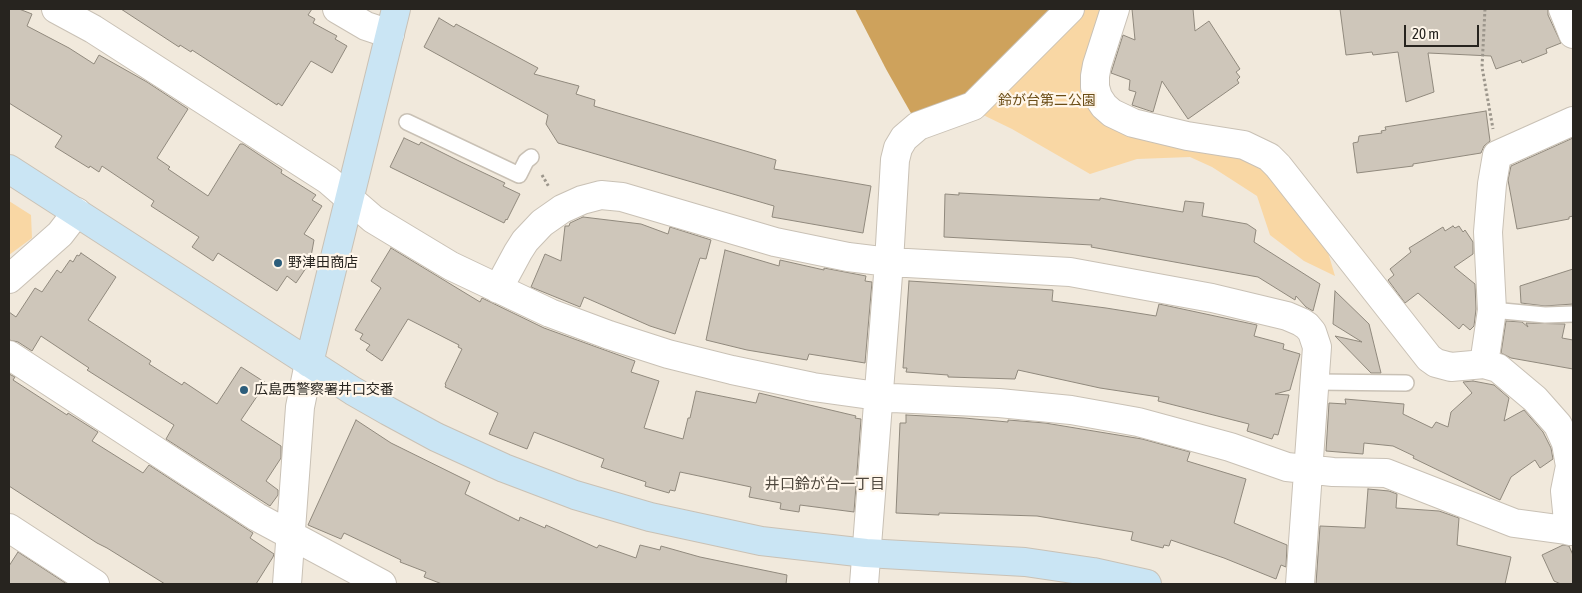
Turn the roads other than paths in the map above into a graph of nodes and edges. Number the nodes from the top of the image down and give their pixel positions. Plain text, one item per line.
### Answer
1 (56, 9) edge
2 (337, 9) edge
3 (1070, 9) edge
4 (1115, 9) edge
5 (1563, 9) edge
6 (393, 21) edge
7 (1573, 34) edge
8 (1573, 121) edge
9 (407, 122) dead end
10 (531, 158) dead end
11 (9, 169) edge
12 (350, 199) junction
13 (77, 212) junction
14 (889, 262) junction
15 (9, 278) edge
16 (498, 289) junction
17 (1492, 310) junction
18 (1573, 314) edge
19 (9, 355) edge
20 (309, 363) junction
21 (1484, 364) junction
22 (1316, 382) junction
23 (1406, 383) dead end
24 (877, 396) junction
25 (1309, 470) junction
26 (9, 528) edge
27 (1571, 531) edge
28 (290, 535) junction
29 (866, 553) junction
30 (95, 584) edge
31 (287, 584) edge
32 (382, 584) edge
33 (864, 584) edge
34 (1147, 584) edge
35 (1300, 584) edge

1 - 12 street
2 - 6 street
3 - 14 street
4 - 21 street
5 - 7 street
6 - 12 street
8 - 17 street
9 - 10 lane
11 - 13 street
12 - 16 street
12 - 20 street
13 - 15 street
13 - 20 street
14 - 16 street
14 - 22 street
14 - 24 street
16 - 24 street
17 - 18 lane
17 - 21 street
19 - 28 street
20 - 28 street
20 - 29 street
21 - 27 street
22 - 23 lane
22 - 25 street
24 - 25 street
24 - 29 street
25 - 27 street
25 - 35 street
26 - 30 street
28 - 31 street
28 - 32 street
29 - 33 street
29 - 34 street

